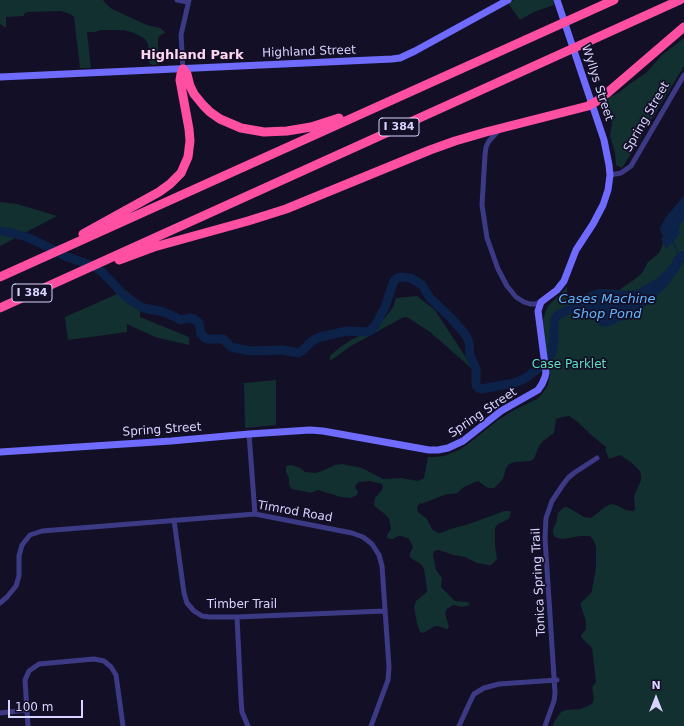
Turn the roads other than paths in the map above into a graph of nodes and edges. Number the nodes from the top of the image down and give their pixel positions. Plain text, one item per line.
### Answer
1 (177, 0) edge
2 (508, 0) edge
3 (614, 0) edge
4 (680, 0) edge
5 (188, 1) edge
6 (559, 3) edge
7 (684, 27) edge
8 (183, 69) junction
9 (684, 75) edge
10 (0, 77) edge
11 (592, 104) junction
12 (380, 105) junction
13 (501, 128) junction
14 (610, 175) junction
15 (82, 237) junction
16 (122, 256) junction
17 (0, 277) edge
18 (541, 302) junction
19 (0, 308) edge
20 (249, 434) junction
21 (0, 452) edge
22 (597, 458) dead end
23 (255, 514) junction
24 (174, 520) junction
25 (0, 603) edge
26 (385, 611) junction
27 (237, 617) junction
28 (556, 680) junction
29 (27, 710) junction
30 (0, 713) edge
31 (28, 726) edge
32 (123, 726) edge
33 (248, 726) edge
34 (371, 726) edge
35 (459, 726) edge
36 (545, 726) edge

1 - 5 street
2 - 8 street, Highland Street
3 - 12 highway, I 384
4 - 16 highway, I 384
5 - 8 street
6 - 11 street, Wyllys Street
7 - 11 highway
8 - 10 street, Highland Street
8 - 12 highway
8 - 15 highway
9 - 14 street, Spring Street
11 - 13 highway
11 - 14 street, Wyllys Street
12 - 15 highway, I 384
13 - 16 highway
13 - 18 street
14 - 18 street
15 - 17 highway, I 384
16 - 19 highway, I 384
18 - 20 street, Spring Street
20 - 21 street, Spring Street
20 - 23 street
22 - 28 street, Tonica Spring Trail
23 - 24 street, Timrod Road
23 - 26 street, Timrod Road
24 - 25 street, Timrod Road
24 - 27 street, Timber Trail
26 - 27 street, Timber Trail
26 - 34 street, Timrod Road
27 - 33 street
28 - 35 street
28 - 36 street, Tonica Spring Trail
29 - 30 street
29 - 31 street
29 - 32 street

